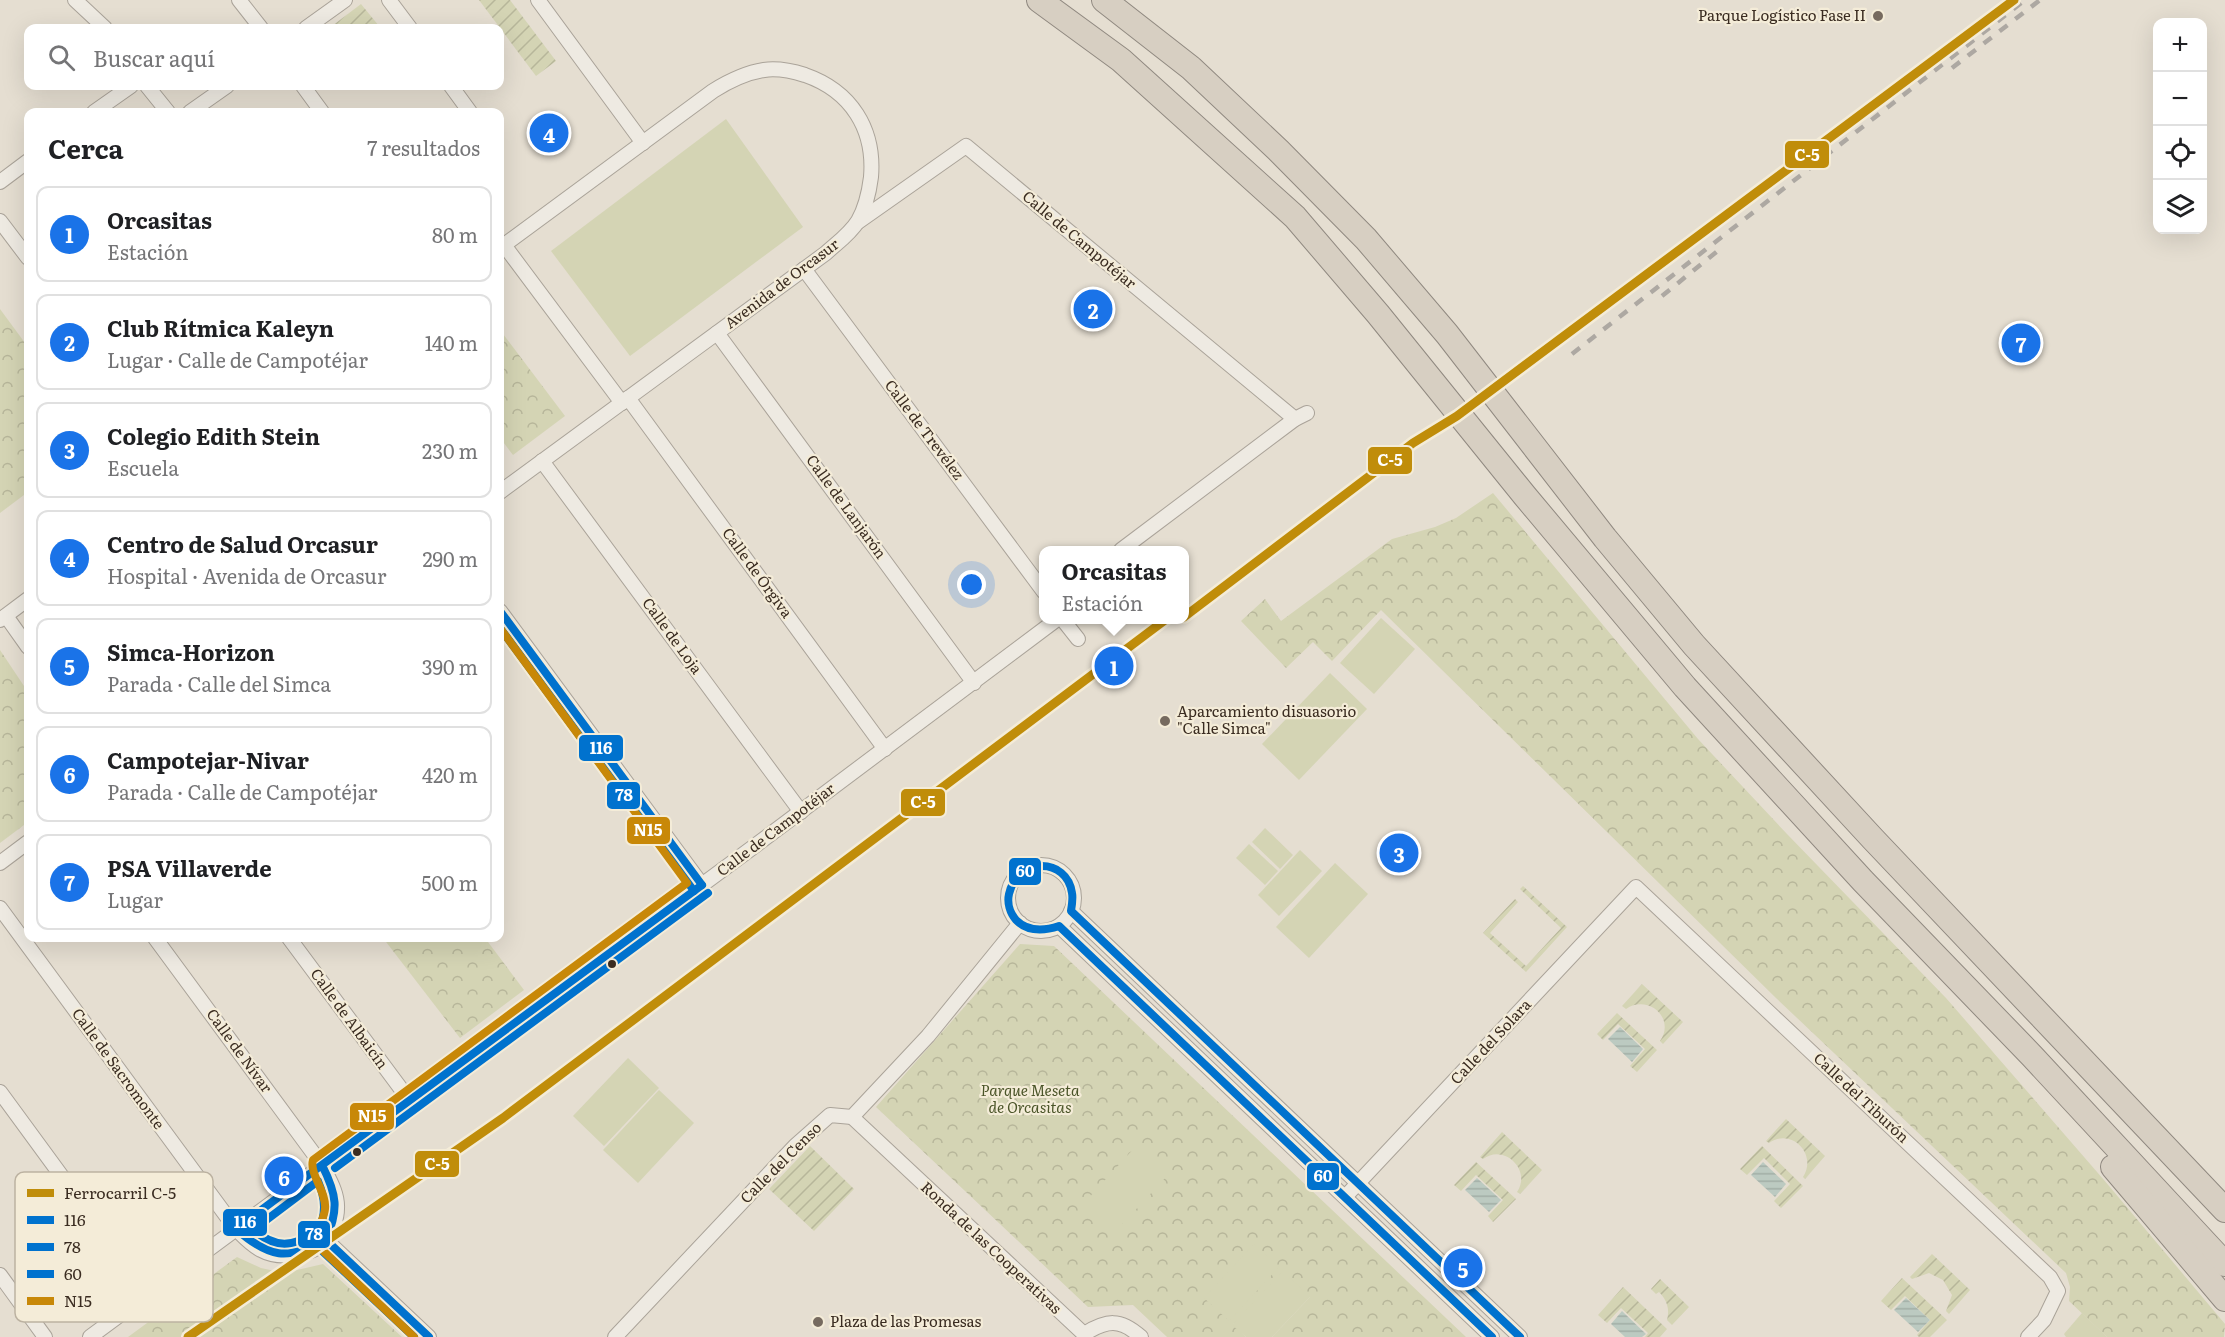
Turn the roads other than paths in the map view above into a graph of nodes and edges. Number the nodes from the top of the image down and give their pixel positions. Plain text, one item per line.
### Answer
1 (75, 0) edge
2 (239, 0) edge
3 (345, 0) edge
4 (389, 0) edge
5 (538, 0) edge
6 (1039, 0) edge
7 (1104, 0) edge
8 (101, 24) edge
9 (258, 24) edge
10 (312, 24) edge
11 (407, 24) edge
12 (125, 90) edge
13 (150, 90) edge
14 (221, 90) edge
15 (306, 90) edge
16 (454, 90) edge
17 (100, 108) edge
18 (165, 108) edge
19 (195, 108) edge
20 (319, 108) edge
21 (467, 108) edge
22 (643, 143) junction
23 (24, 164) edge
24 (0, 182) edge
25 (0, 221) edge
26 (857, 223) junction
27 (504, 246) edge
28 (504, 249) edge
29 (24, 253) edge
30 (804, 269) junction
31 (717, 333) junction
32 (625, 400) junction
33 (542, 461) junction
34 (504, 489) edge
35 (1126, 546) edge
36 (1039, 585) edge
37 (24, 602) edge
38 (504, 615) edge
39 (3, 618) edge
40 (1051, 624) edge
41 (1066, 624) edge
42 (1078, 639) dead end
43 (24, 642) edge
44 (974, 682) junction
45 (885, 749) junction
46 (801, 812) junction
47 (24, 845) edge
48 (0, 863) edge
49 (702, 885) junction
50 (1636, 887) joint
51 (0, 908) edge
52 (1071, 911) junction
53 (1020, 923) junction
54 (1059, 926) junction
55 (24, 941) edge
56 (25, 942) edge
57 (158, 942) edge
58 (292, 942) edge
59 (2032, 1056) junction
60 (0, 1092) edge
61 (410, 1101) junction
62 (2129, 1108) junction
63 (852, 1117) junction
64 (322, 1166) junction
65 (59, 1172) edge
66 (193, 1172) edge
67 (1358, 1183) junction
68 (2225, 1188) edge
69 (1345, 1197) junction
70 (213, 1199) edge
71 (2225, 1210) edge
72 (236, 1230) junction
73 (326, 1240) junction
74 (213, 1247) edge
75 (2225, 1264) edge
76 (0, 1275) edge
77 (15, 1296) edge
78 (2225, 1299) edge
79 (34, 1322) edge
80 (110, 1322) edge
81 (1083, 1335) edge
82 (45, 1337) edge
83 (90, 1337) edge
84 (429, 1337) edge
85 (615, 1337) edge
86 (1141, 1337) edge
87 (1492, 1337) edge
88 (1520, 1337) edge
89 (2028, 1337) edge

1 - 8 street
2 - 9 street
3 - 10 street
4 - 11 street
5 - 22 street
6 - 59 highway
7 - 62 highway
12 - 17 street
13 - 18 street
14 - 19 street
15 - 20 street
16 - 21 street
22 - 26 street, Avenida de Orcasur
22 - 27 street, Avenida de Orcasur
23 - 24 street
25 - 29 street
26 - 30 street, Avenida de Orcasur
26 - 35 street, Calle de Campotéjar
28 - 32 street, Calle de Órgiva
30 - 31 street, Avenida de Orcasur
30 - 36 street, Calle de Trevélez
31 - 32 street, Avenida de Orcasur
31 - 44 street, Calle de Lanjarón
32 - 33 street, Avenida de Orcasur
32 - 45 street, Calle de Órgiva
33 - 34 street, Avenida de Orcasur
33 - 46 street, Calle de Loja
37 - 39 street
38 - 49 street
39 - 43 street
40 - 44 street, Calle de Campotéjar
41 - 42 street
44 - 45 street, Calle de Campotéjar
45 - 46 street, Calle de Campotéjar
46 - 49 street, Calle de Campotéjar
47 - 48 street
49 - 61 street, Calle de Campotéjar
50 - 67 street, Calle del Solara
50 - 89 street, Calle del Tiburón
51 - 55 street, Calle de Sacromonte
52 - 53 street
52 - 54 street
52 - 67 street
53 - 54 street
53 - 63 street
54 - 69 street
56 - 66 street, Calle de Sacromonte
57 - 64 street, Calle de Nívar
58 - 61 street, Calle de Albaicín
59 - 75 highway
59 - 78 highway
60 - 65 street
61 - 64 street, Calle de Campotéjar
62 - 68 highway
62 - 71 highway
63 - 81 street, Ronda de las Cooperativas
63 - 85 street, Calle del Censo
64 - 72 street, Calle de Campotéjar
64 - 73 street, Calle de Nívar
67 - 69 street, Calle del Solara
67 - 88 street
69 - 87 street
70 - 72 street, Calle de Sacromonte
72 - 73 street, Calle de Sacromonte
72 - 74 street, Calle de Campotéjar
73 - 84 street
76 - 77 street
79 - 82 street
80 - 83 street, Calle de Campotéjar
81 - 86 street, Ronda de las Cooperativas

